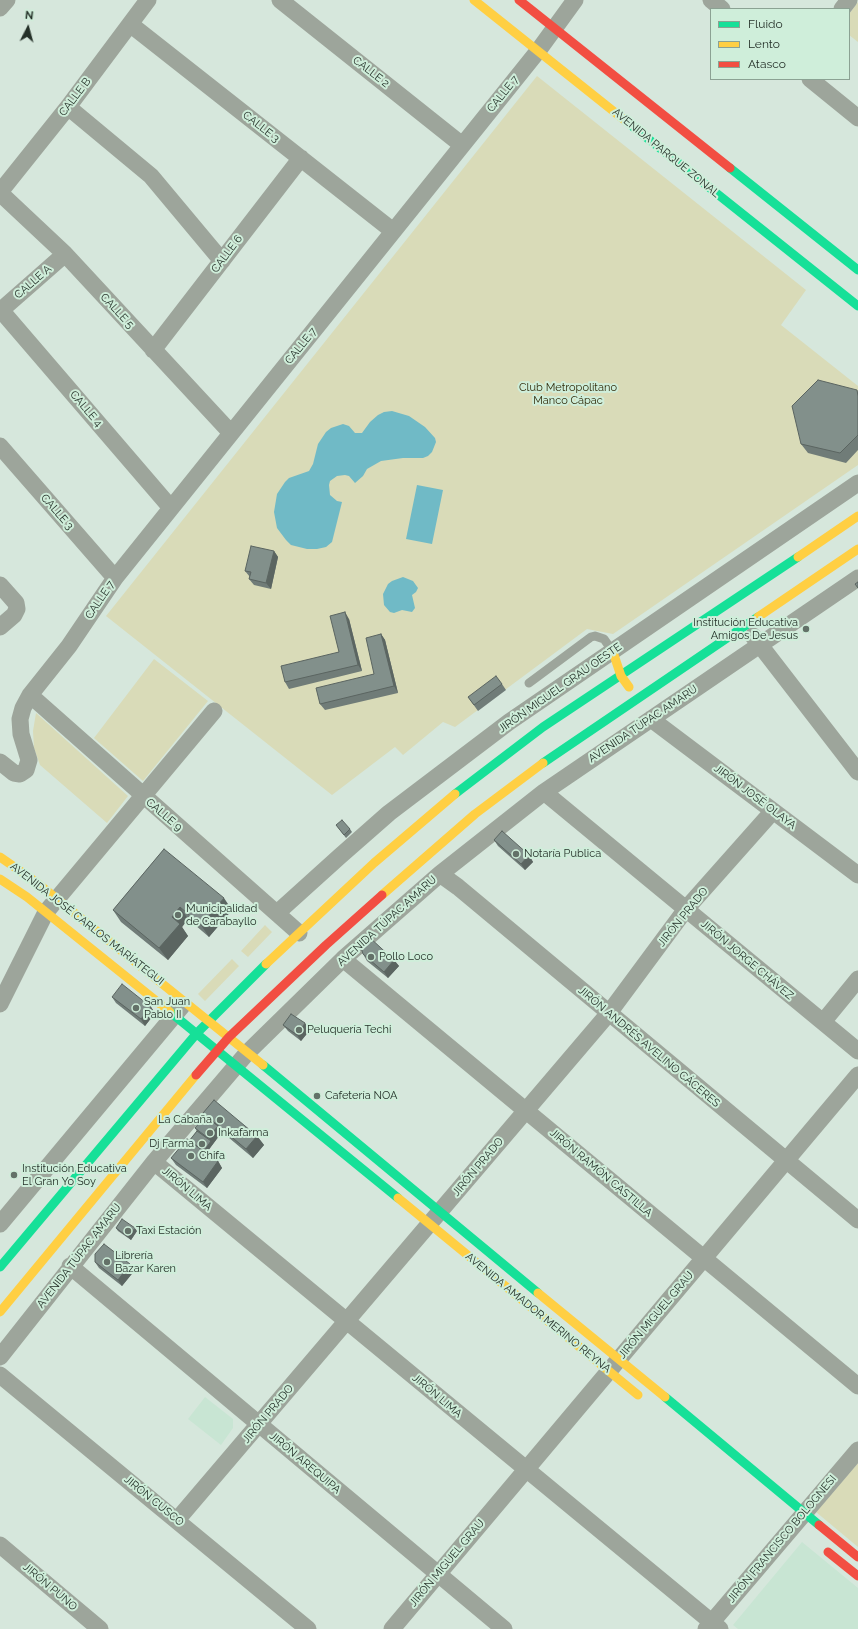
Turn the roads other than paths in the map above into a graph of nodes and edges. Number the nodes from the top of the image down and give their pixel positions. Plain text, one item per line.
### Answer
1 (7, 0) edge
2 (148, 0) edge
3 (280, 0) edge
4 (474, 0) edge
5 (519, 0) edge
6 (575, 0) edge
7 (711, 0) edge
8 (849, 0) edge
9 (0, 8) edge
10 (721, 8) edge
11 (843, 8) edge
12 (130, 24) junction
13 (554, 28) junction
14 (538, 51) junction
15 (811, 80) edge
16 (68, 107) junction
17 (858, 118) edge
18 (462, 145) junction
19 (300, 158) junction
20 (0, 192) edge
21 (393, 231) junction
22 (65, 254) junction
23 (222, 261) junction
24 (858, 270) edge
25 (858, 306) edge
26 (1, 310) edge
27 (153, 350) junction
28 (231, 433) junction
29 (0, 446) edge
30 (858, 483) edge
31 (171, 508) junction
32 (858, 516) edge
33 (857, 553) edge
34 (115, 578) junction
35 (858, 578) edge
36 (0, 585) edge
37 (0, 626) edge
38 (745, 626) junction
39 (760, 645) junction
40 (613, 652) junction
41 (621, 676) junction
42 (529, 683) dead end
43 (30, 695) junction
44 (638, 698) junction
45 (214, 711) dead end
46 (652, 719) junction
47 (0, 762) edge
48 (858, 772) edge
49 (544, 792) junction
50 (143, 797) junction
51 (774, 811) junction
52 (0, 857) edge
53 (440, 874) junction
54 (858, 875) edge
55 (0, 879) edge
56 (57, 899) junction
57 (686, 909) junction
58 (46, 912) junction
59 (277, 914) junction
60 (299, 933) junction
61 (343, 959) junction
62 (858, 979) edge
63 (0, 1004) edge
64 (180, 1008) junction
65 (609, 1013) junction
66 (208, 1021) junction
67 (823, 1022) junction
68 (196, 1033) junction
69 (229, 1038) junction
70 (218, 1050) junction
71 (858, 1051) edge
72 (242, 1059) junction
73 (858, 1075) edge
74 (526, 1111) junction
75 (786, 1160) junction
76 (154, 1162) junction
77 (3, 1214) edge
78 (434, 1218) junction
79 (858, 1220) edge
80 (704, 1258) junction
81 (70, 1266) junction
82 (0, 1267) edge
83 (0, 1312) edge
84 (347, 1321) junction
85 (0, 1357) edge
86 (613, 1365) junction
87 (0, 1375) edge
88 (858, 1386) edge
89 (644, 1401) dead end
90 (259, 1424) junction
91 (858, 1450) edge
92 (526, 1469) junction
93 (177, 1520) junction
94 (797, 1522) junction
95 (0, 1545) edge
96 (824, 1548) dead end
97 (858, 1557) edge
98 (438, 1574) junction
99 (858, 1576) edge
100 (713, 1627) edge
101 (100, 1629) edge
102 (308, 1629) edge
103 (392, 1629) edge
104 (504, 1629) edge

1 - 9 street
2 - 12 street, CALLE B
3 - 18 street, CALLE 2
4 - 14 main road, AVENIDA PARQUE ZONAL
5 - 13 main road
6 - 13 street, CALLE 7
7 - 10 street
8 - 11 street
12 - 16 street, CALLE B
12 - 19 street, CALLE 3
13 - 14 street, CALLE 7
13 - 24 main road
14 - 18 street, CALLE 7
14 - 25 main road, AVENIDA PARQUE ZONAL
15 - 17 street
16 - 20 street, CALLE B
16 - 23 street
18 - 21 street, CALLE 7
19 - 21 street, CALLE 3
19 - 23 street, CALLE 6
20 - 22 street, CALLE 5
21 - 28 street, CALLE 7
22 - 26 street, CALLE A
22 - 27 street, CALLE 5
23 - 27 street, CALLE 6
26 - 31 street, CALLE 4
27 - 28 street, CALLE 5
28 - 31 street, CALLE 7
29 - 34 street, CALLE 3
30 - 40 street, JIRÓN MIGUEL GRAU OESTE
31 - 34 street, CALLE 7
32 - 41 main road
33 - 38 main road, AVENIDA TÚPAC AMARU
34 - 43 street, CALLE 7
35 - 39 street, AVENIDA TÚPAC AMARU
36 - 37 street
38 - 39 street
38 - 44 main road, AVENIDA TÚPAC AMARU
39 - 46 street, AVENIDA TÚPAC AMARU
39 - 48 street
40 - 41 main road
40 - 42 lane
40 - 59 street, JIRÓN MIGUEL GRAU OESTE
41 - 44 main road
41 - 60 main road
43 - 47 street, CALLE 7
43 - 50 street, CALLE 9
44 - 69 main road, AVENIDA TÚPAC AMARU
45 - 50 street
46 - 49 street, AVENIDA TÚPAC AMARU
46 - 51 street, JIRÓN JOSÉ OLAYA
49 - 53 street, AVENIDA TÚPAC AMARU
49 - 57 street, JIRÓN JORGE CHÁVEZ
50 - 56 street
50 - 59 street, CALLE 9
51 - 54 street, JIRÓN JOSÉ OLAYA
51 - 57 street, JIRÓN PRADO
52 - 56 main road, AVENIDA JOSÉ CARLOS MARÍATEGUI
53 - 61 street, AVENIDA TÚPAC AMARU
53 - 65 street, JIRÓN ANDRÉS AVELINO CÁCERES
55 - 58 main road, AVENIDA JOSÉ CARLOS MARÍATEGUI
56 - 58 street
56 - 64 main road, AVENIDA JOSÉ CARLOS MARÍATEGUI
57 - 65 street, JIRÓN PRADO
57 - 67 street, JIRÓN JORGE CHÁVEZ
58 - 63 street
58 - 64 main road, AVENIDA JOSÉ CARLOS MARÍATEGUI
59 - 60 street, CALLE 9
60 - 66 main road
61 - 72 street, AVENIDA TÚPAC AMARU
61 - 74 street, JIRÓN RAMÓN CASTILLA
62 - 67 street
64 - 66 main road, AVENIDA JOSÉ CARLOS MARÍATEGUI
64 - 68 main road, AVENIDA JOSÉ CARLOS MARÍATEGUI
64 - 77 street
65 - 74 street, JIRÓN PRADO
65 - 75 street, JIRÓN ANDRÉS AVELINO CÁCERES
66 - 68 main road
66 - 69 main road, AVENIDA JOSÉ CARLOS MARÍATEGUI
67 - 71 street, JIRÓN JORGE CHÁVEZ
68 - 70 main road, AVENIDA JOSÉ CARLOS MARÍATEGUI
68 - 82 main road
69 - 70 main road, AVENIDA TÚPAC AMARU
69 - 72 main road, AVENIDA AMADOR MERINO REYNA
70 - 72 main road, AVENIDA AMADOR MERINO REYNA
70 - 83 main road, AVENIDA TÚPAC AMARU
72 - 76 street, AVENIDA TÚPAC AMARU
72 - 78 main road, AVENIDA AMADOR MERINO REYNA
72 - 78 main road, AVENIDA AMADOR MERINO REYNA
73 - 75 street, JIRÓN MIGUEL GRAU
74 - 78 street, JIRÓN PRADO
74 - 80 street, JIRÓN RAMÓN CASTILLA
75 - 79 street, JIRÓN ANDRÉS AVELINO CÁCERES
75 - 80 street, JIRÓN MIGUEL GRAU
76 - 81 street, AVENIDA TÚPAC AMARU
76 - 84 street, JIRÓN LIMA
78 - 84 street, JIRÓN PRADO
78 - 86 main road, AVENIDA AMADOR MERINO REYNA
78 - 86 main road, AVENIDA AMADOR MERINO REYNA
80 - 86 street, JIRÓN MIGUEL GRAU
80 - 88 street, JIRÓN RAMÓN CASTILLA
81 - 85 street, AVENIDA TÚPAC AMARU
81 - 90 street, JIRÓN AREQUIPA
84 - 90 street, JIRÓN PRADO
84 - 92 street, JIRÓN LIMA
86 - 89 main road, AVENIDA AMADOR MERINO REYNA
86 - 92 street, JIRÓN MIGUEL GRAU
86 - 94 main road, AVENIDA AMADOR MERINO REYNA
87 - 93 street, JIRÓN CUSCO
90 - 93 street, JIRÓN PRADO
90 - 98 street, JIRÓN AREQUIPA
91 - 94 street, JIRÓN FRANCISCO BOLOGNESI
92 - 98 street, JIRÓN MIGUEL GRAU
92 - 100 street, JIRÓN LIMA
93 - 102 street, JIRÓN CUSCO
94 - 97 main road, AVENIDA AMADOR MERINO REYNA
94 - 100 street, JIRÓN FRANCISCO BOLOGNESI
95 - 101 street, JIRÓN PUNO
96 - 99 main road
98 - 103 street, JIRÓN MIGUEL GRAU
98 - 104 street, JIRÓN AREQUIPA

